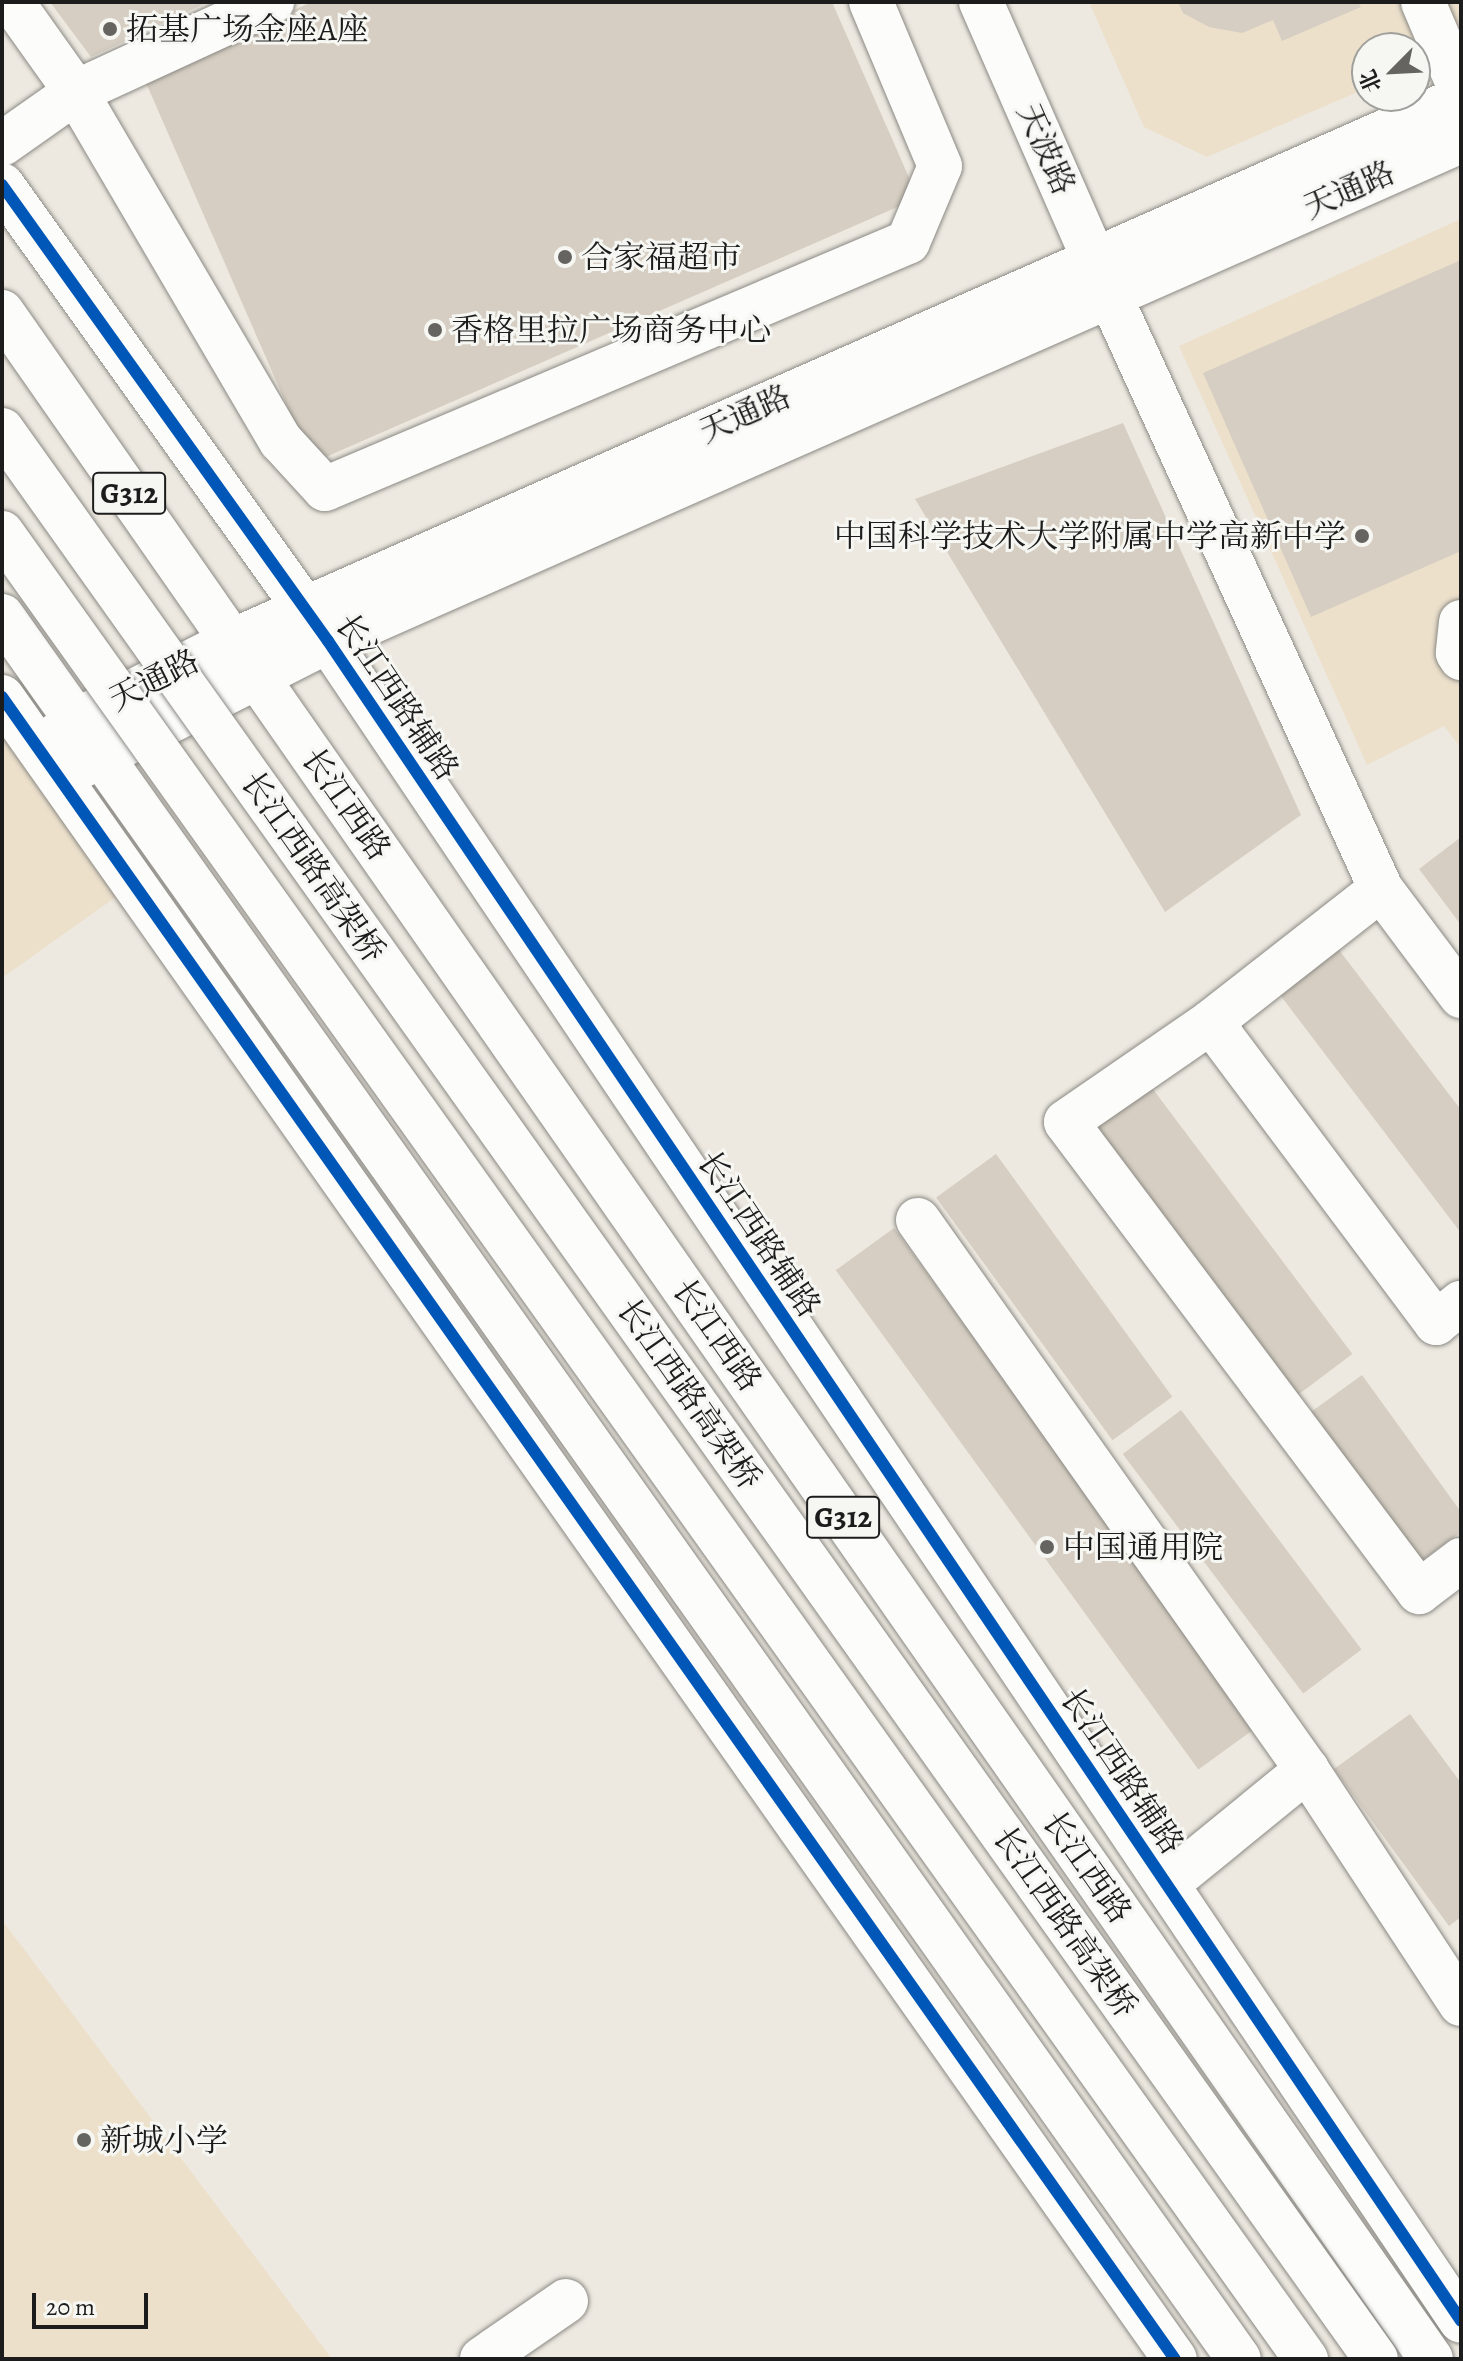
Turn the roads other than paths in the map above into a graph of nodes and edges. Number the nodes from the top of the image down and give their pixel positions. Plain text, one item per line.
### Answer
1 (12, 2) edge
2 (272, 2) edge
3 (871, 2) edge
4 (981, 2) edge
5 (1423, 2) edge
6 (1461, 91) edge
7 (76, 92) junction
8 (1461, 98) edge
9 (1461, 141) edge
10 (2, 144) edge
11 (2, 185) edge
12 (1102, 278) junction
13 (2, 312) edge
14 (2, 430) edge
15 (2, 533) edge
16 (2, 616) edge
17 (1461, 622) edge
18 (317, 624) junction
19 (244, 658) junction
20 (1461, 658) edge
21 (2, 697) edge
22 (75, 721) junction
23 (102, 758) junction
24 (48, 763) junction
25 (1381, 889) junction
26 (1461, 996) edge
27 (1211, 1022) junction
28 (918, 1220) dead end
29 (1461, 1303) edge
30 (1461, 1560) edge
31 (1307, 1770) junction
32 (1167, 1884) junction
33 (1461, 2004) edge
34 (566, 2301) dead end
35 (1461, 2321) edge
36 (482, 2359) edge
37 (1175, 2359) edge
38 (1239, 2359) edge
39 (1306, 2359) edge
40 (1376, 2359) edge
41 (1431, 2359) edge

1 - 7 main road
2 - 7 main road
3 - 7 main road
4 - 12 main road, 天波路
5 - 6 main road
7 - 10 main road
8 - 12 main road, 天通路
9 - 12 main road, 天通路
11 - 18 main road, 长江西路辅路
12 - 18 main road, 天通路
12 - 25 main road, 天波路
13 - 19 main road, 长江西路 / G312
14 - 40 main road, 长江西路高架桥, bridge
15 - 39 main road, 长江西路高架桥, bridge
16 - 22 main road
17 - 20 main road
18 - 19 main road, 天通路
18 - 32 main road, 长江西路辅路
19 - 22 main road, 天通路
19 - 23 main road, 天通路
19 - 41 main road, 长江西路 / G312
21 - 24 main road
22 - 23 main road
22 - 24 main road, 天通路
23 - 24 main road, 天通路
23 - 38 main road
24 - 37 main road
25 - 26 main road, 天波路
25 - 27 main road
27 - 29 main road
27 - 30 main road
28 - 31 main road
31 - 32 main road
31 - 33 main road
32 - 35 main road, 长江西路辅路
34 - 36 main road

